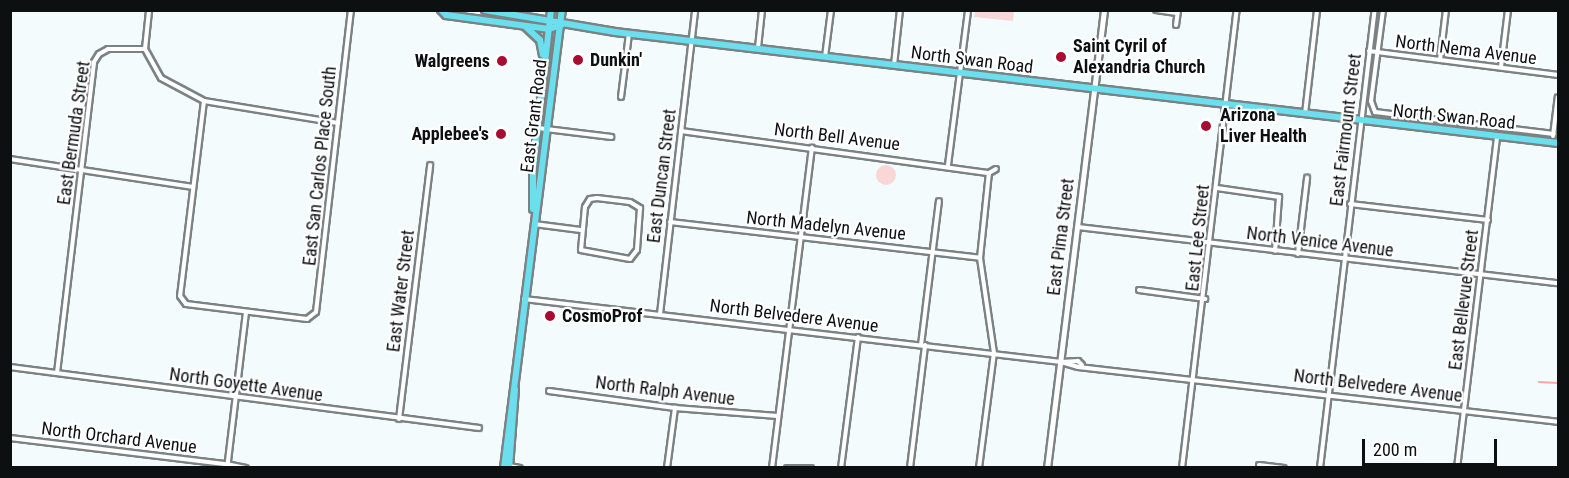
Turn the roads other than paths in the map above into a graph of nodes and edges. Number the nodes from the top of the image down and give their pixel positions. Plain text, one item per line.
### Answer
1 (148, 10) edge
2 (351, 10) edge
3 (441, 10) edge
4 (485, 10) edge
5 (551, 10) edge
6 (562, 10) edge
7 (695, 10) edge
8 (762, 10) edge
9 (831, 10) edge
10 (900, 10) edge
11 (968, 10) edge
12 (1104, 10) edge
13 (1156, 10) edge
14 (1236, 10) edge
15 (1317, 10) edge
16 (1374, 10) edge
17 (1383, 10) edge
18 (1446, 10) edge
19 (1508, 10) edge
20 (1178, 12) edge
21 (550, 18) junction
22 (561, 24) junction
23 (1176, 25) dead end
24 (523, 26) junction
25 (549, 29) junction
26 (629, 34) junction
27 (692, 41) junction
28 (145, 48) junction
29 (758, 49) junction
30 (1370, 51) junction
31 (1378, 53) junction
32 (825, 58) junction
33 (1440, 60) junction
34 (544, 66) junction
35 (894, 66) junction
36 (1501, 67) junction
37 (958, 75) junction
38 (1558, 75) edge
39 (1094, 88) junction
40 (621, 97) dead end
41 (1558, 97) edge
42 (204, 101) junction
43 (1225, 105) junction
44 (1372, 109) joint
45 (1305, 115) junction
46 (1360, 122) junction
47 (338, 123) junction
48 (536, 128) junction
49 (548, 129) junction
50 (681, 131) junction
51 (1554, 134) junction
52 (1497, 136) junction
53 (611, 137) dead end
54 (1556, 143) edge
55 (812, 147) junction
56 (10, 159) edge
57 (430, 165) dead end
58 (948, 165) junction
59 (996, 169) dead end
60 (81, 170) junction
61 (989, 173) junction
62 (1307, 178) dead end
63 (193, 187) junction
64 (1217, 188) junction
65 (939, 201) dead end
66 (1350, 204) junction
67 (1488, 220) junction
68 (670, 222) junction
69 (533, 224) junction
70 (1078, 227) junction
71 (581, 230) junction
72 (801, 237) junction
73 (1211, 243) junction
74 (1275, 251) junction
75 (932, 252) junction
76 (1298, 254) junction
77 (980, 258) junction
78 (1344, 259) junction
79 (1480, 274) junction
80 (1558, 283) edge
81 (1138, 290) dead end
82 (523, 299) junction
83 (1205, 299) junction
84 (246, 312) junction
85 (660, 314) junction
86 (790, 329) junction
87 (858, 337) junction
88 (923, 345) junction
89 (994, 353) junction
90 (1061, 362) junction
91 (10, 367) edge
92 (57, 373) junction
93 (1194, 378) junction
94 (549, 391) dead end
95 (1329, 394) junction
96 (236, 397) junction
97 (675, 408) junction
98 (1465, 409) junction
99 (778, 416) junction
100 (399, 419) junction
101 (1558, 422) edge
102 (479, 428) dead end
103 (10, 438) edge
104 (228, 465) edge
105 (1259, 465) dead end
106 (507, 467) edge
107 (246, 468) edge
108 (520, 468) edge
109 (668, 468) edge
110 (772, 468) edge
111 (787, 468) edge
112 (811, 468) edge
113 (841, 468) edge
114 (910, 468) edge
115 (979, 468) edge
116 (1047, 468) edge
117 (1182, 468) edge
118 (1284, 468) edge
119 (1320, 468) edge
120 (1457, 468) edge

1 - 28 street
2 - 47 street, East San Carlos Place South
3 - 24 main road
4 - 21 main road, North Swan Road
5 - 21 main road, East Grant Road
6 - 22 main road, East Grant Road
7 - 27 street, East Duncan Street
8 - 29 street
9 - 32 street
10 - 35 street
11 - 37 street
12 - 39 street, East Pima Street
13 - 20 street
14 - 43 street, East Lee Street
15 - 45 street
16 - 30 street, East Fairmount Street
17 - 31 street, East Fairmount Street
18 - 33 street
19 - 36 street
20 - 23 street
21 - 22 main road, North Swan Road
21 - 25 main road, East Grant Road
22 - 25 main road
22 - 26 main road, North Swan Road
22 - 49 main road, East Grant Road
24 - 25 main road
24 - 34 main road
25 - 34 main road, East Grant Road
26 - 27 main road, North Swan Road
26 - 40 street
27 - 29 main road, North Swan Road
27 - 50 street, East Duncan Street
28 - 42 street
28 - 60 street, East Bermuda Street
29 - 32 main road, North Swan Road
30 - 31 street, North Nema Avenue
30 - 46 street, East Fairmount Street
31 - 33 street, North Nema Avenue
31 - 44 street, East Fairmount Street
32 - 35 main road, North Swan Road
33 - 36 street, North Nema Avenue
34 - 48 main road, East Grant Road
35 - 37 main road, North Swan Road
36 - 38 street, North Nema Avenue
37 - 39 main road, North Swan Road
37 - 58 street
39 - 43 main road, North Swan Road
39 - 70 street, East Pima Street
41 - 51 street
42 - 47 street
42 - 63 street
43 - 45 main road, North Swan Road
43 - 64 street, East Lee Street
44 - 51 street, North Swan Road
45 - 46 main road, North Swan Road
46 - 52 main road, North Swan Road
46 - 66 street, East Fairmount Street
47 - 84 street, East San Carlos Place South
48 - 49 street
48 - 69 main road, East Grant Road
49 - 53 street
49 - 69 main road, East Grant Road
50 - 55 street, North Bell Avenue
50 - 68 street, East Duncan Street
51 - 54 street
52 - 54 main road, North Swan Road
52 - 67 street, East Bellevue Street
55 - 58 street, North Bell Avenue
55 - 72 street
56 - 60 street
57 - 100 street, East Water Street
58 - 61 street, North Bell Avenue
59 - 61 street
60 - 63 street
60 - 92 street, East Bermuda Street
61 - 77 street
62 - 76 street
63 - 84 street
64 - 73 street, East Lee Street
64 - 74 street
65 - 75 street
66 - 67 street
66 - 78 street, East Fairmount Street
67 - 79 street, East Bellevue Street
68 - 72 street, North Madelyn Avenue
68 - 85 street, East Duncan Street
69 - 71 street
69 - 82 main road, East Grant Road
70 - 73 street, North Venice Avenue
70 - 90 street, East Pima Street
71 - 71 street
72 - 75 street, North Madelyn Avenue
72 - 86 street
73 - 74 street, North Venice Avenue
73 - 83 street, East Lee Street
74 - 76 street, North Venice Avenue
75 - 77 street, North Madelyn Avenue
75 - 88 street
76 - 78 street, North Venice Avenue
77 - 89 street
78 - 79 street, North Venice Avenue
78 - 95 street, East Fairmount Street
79 - 80 street, North Venice Avenue
79 - 98 street, East Bellevue Street
81 - 83 street
82 - 85 street, North Belvedere Avenue
82 - 106 main road, East Grant Road
83 - 93 street, East Lee Street
84 - 96 street
85 - 86 street, North Belvedere Avenue
86 - 87 street, North Belvedere Avenue
86 - 99 street
87 - 88 street, North Belvedere Avenue
87 - 113 street
88 - 89 street, North Belvedere Avenue
88 - 114 street
89 - 90 street, North Belvedere Avenue
89 - 115 street
90 - 93 street, North Belvedere Avenue
90 - 116 street, East Pima Street
91 - 92 street, North Goyette Avenue
92 - 96 street, North Goyette Avenue
93 - 95 street, North Belvedere Avenue
93 - 117 street, East Lee Street
94 - 97 street, North Ralph Avenue
95 - 98 street, North Belvedere Avenue
95 - 119 street, East Fairmount Street
96 - 100 street, North Goyette Avenue
96 - 104 street
97 - 99 street, North Ralph Avenue
97 - 109 street
98 - 101 street, North Belvedere Avenue
98 - 120 street, East Bellevue Street
99 - 110 street
100 - 102 street, North Goyette Avenue
103 - 104 street, North Orchard Avenue
104 - 107 street, North Orchard Avenue
105 - 118 street
106 - 108 street
111 - 112 street

